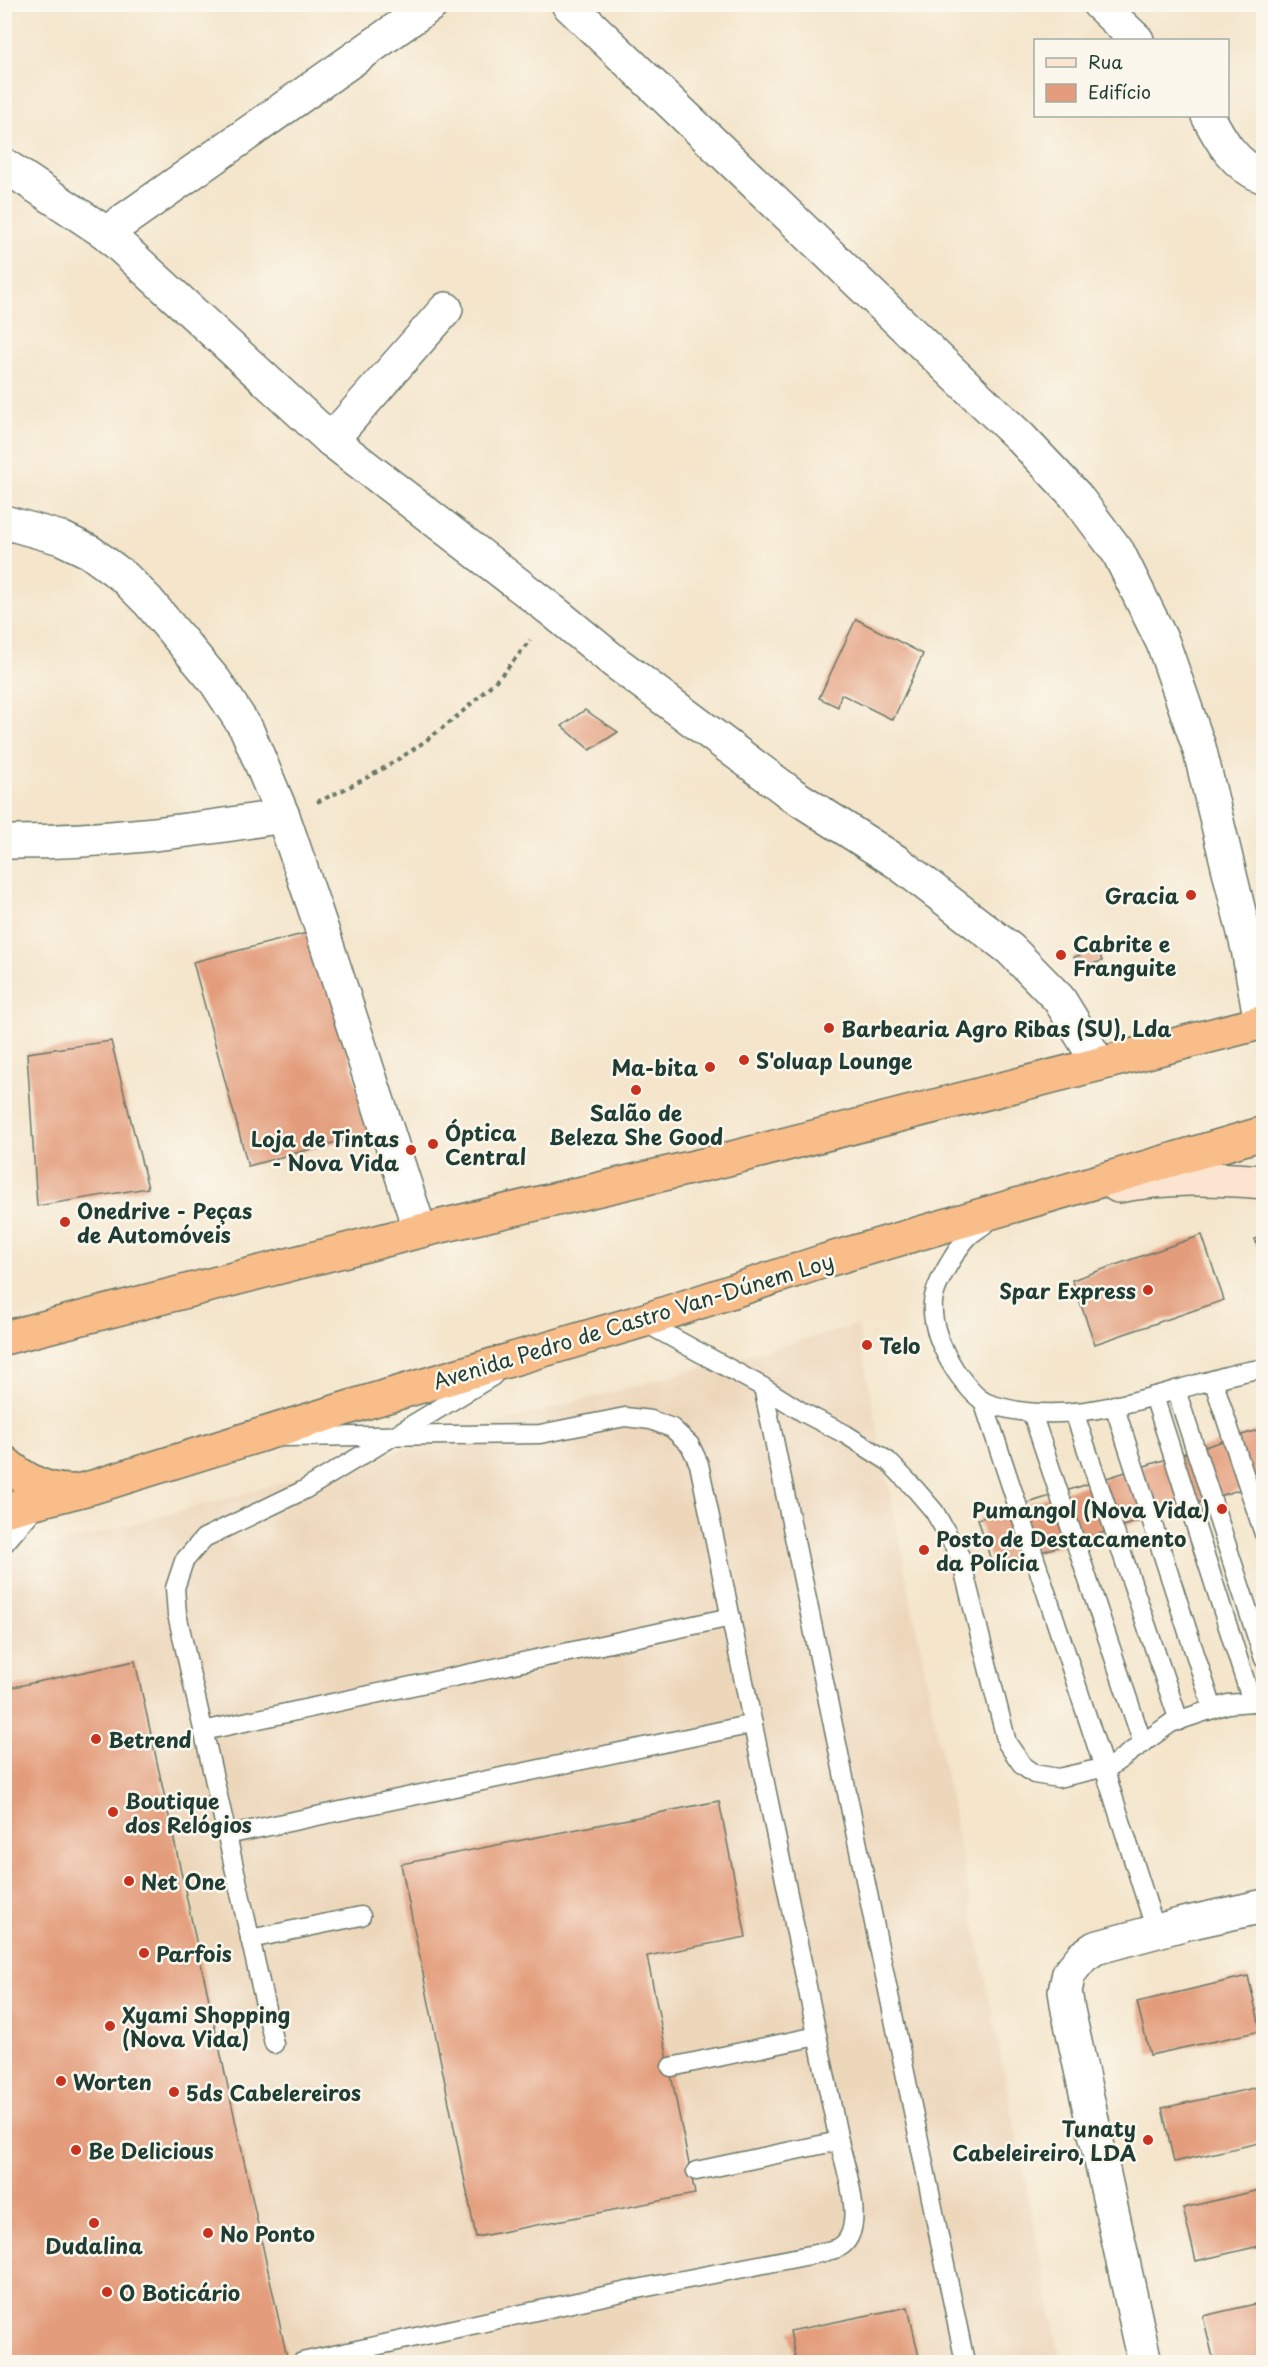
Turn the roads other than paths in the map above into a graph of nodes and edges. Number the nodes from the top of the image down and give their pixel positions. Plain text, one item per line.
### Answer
1 (432, 4) edge
2 (568, 4) edge
3 (1099, 4) edge
4 (1136, 39) edge
5 (1209, 117) edge
6 (4, 165) edge
7 (1263, 177) edge
8 (106, 233) junction
9 (446, 309) dead end
10 (331, 440) junction
11 (4, 522) edge
12 (283, 816) junction
13 (4, 842) edge
14 (1262, 1022) edge
15 (1099, 1064) junction
16 (1263, 1133) edge
17 (1263, 1182) edge
18 (1007, 1207) junction
19 (420, 1231) junction
20 (642, 1321) junction
21 (45, 1327) junction
22 (4, 1338) edge
23 (4, 1353) edge
24 (530, 1353) junction
25 (1262, 1374) edge
26 (1213, 1380) junction
27 (763, 1387) junction
28 (1176, 1390) junction
29 (1154, 1396) junction
30 (983, 1401) junction
31 (1114, 1405) junction
32 (1074, 1412) junction
33 (1032, 1413) junction
34 (258, 1437) junction
35 (391, 1437) junction
36 (4, 1462) edge
37 (93, 1487) junction
38 (42, 1499) junction
39 (4, 1510) edge
40 (1263, 1534) edge
41 (4, 1544) edge
42 (730, 1617) junction
43 (1263, 1659) edge
44 (1258, 1701) edge
45 (1213, 1709) junction
46 (1179, 1721) junction
47 (753, 1724) junction
48 (203, 1731) junction
49 (1143, 1744) junction
50 (1104, 1768) junction
51 (227, 1835) junction
52 (1263, 1906) edge
53 (361, 1916) dead end
54 (1156, 1931) junction
55 (250, 1939) junction
56 (818, 2036) junction
57 (274, 2044) dead end
58 (671, 2067) dead end
59 (839, 2141) junction
60 (696, 2171) dead end
61 (302, 2362) edge
62 (965, 2362) edge
63 (1145, 2362) edge

1 - 8 street
2 - 14 street
3 - 4 street
5 - 7 street
6 - 8 street
8 - 10 street
9 - 10 street
10 - 15 street
11 - 12 street
12 - 13 street
12 - 19 street
14 - 15 highway
15 - 19 highway
16 - 18 highway, Avenida Pedro de Castro Van-Dúnem Loy
17 - 18 street
18 - 20 highway, Avenida Pedro de Castro Van-Dúnem Loy
18 - 30 lane
19 - 21 highway
20 - 24 highway, Avenida Pedro de Castro Van-Dúnem Loy
20 - 27 lane
21 - 22 highway
21 - 23 highway
24 - 34 highway, Avenida Pedro de Castro Van-Dúnem Loy
24 - 35 lane
25 - 26 lane
26 - 28 lane
26 - 40 lane
27 - 50 lane
27 - 62 lane
28 - 29 lane
28 - 43 lane
29 - 31 lane
29 - 44 lane
30 - 33 lane
30 - 50 lane
31 - 32 lane
31 - 45 lane
32 - 33 lane
32 - 46 lane
33 - 49 lane
34 - 35 lane
34 - 37 highway, Avenida Pedro de Castro Van-Dúnem Loy
35 - 42 lane
35 - 48 lane
36 - 37 highway
37 - 38 highway, Avenida Pedro de Castro Van-Dúnem Loy
38 - 39 highway, Avenida Pedro de Castro Van-Dúnem Loy
38 - 41 lane
42 - 47 lane
42 - 48 lane
44 - 45 lane
45 - 46 lane
46 - 49 lane
47 - 51 lane
47 - 56 lane
48 - 51 lane
49 - 50 lane
50 - 54 lane
51 - 55 lane
52 - 54 street
53 - 55 lane
54 - 63 street
55 - 57 lane
56 - 58 lane
56 - 59 lane
59 - 60 lane
59 - 61 lane

